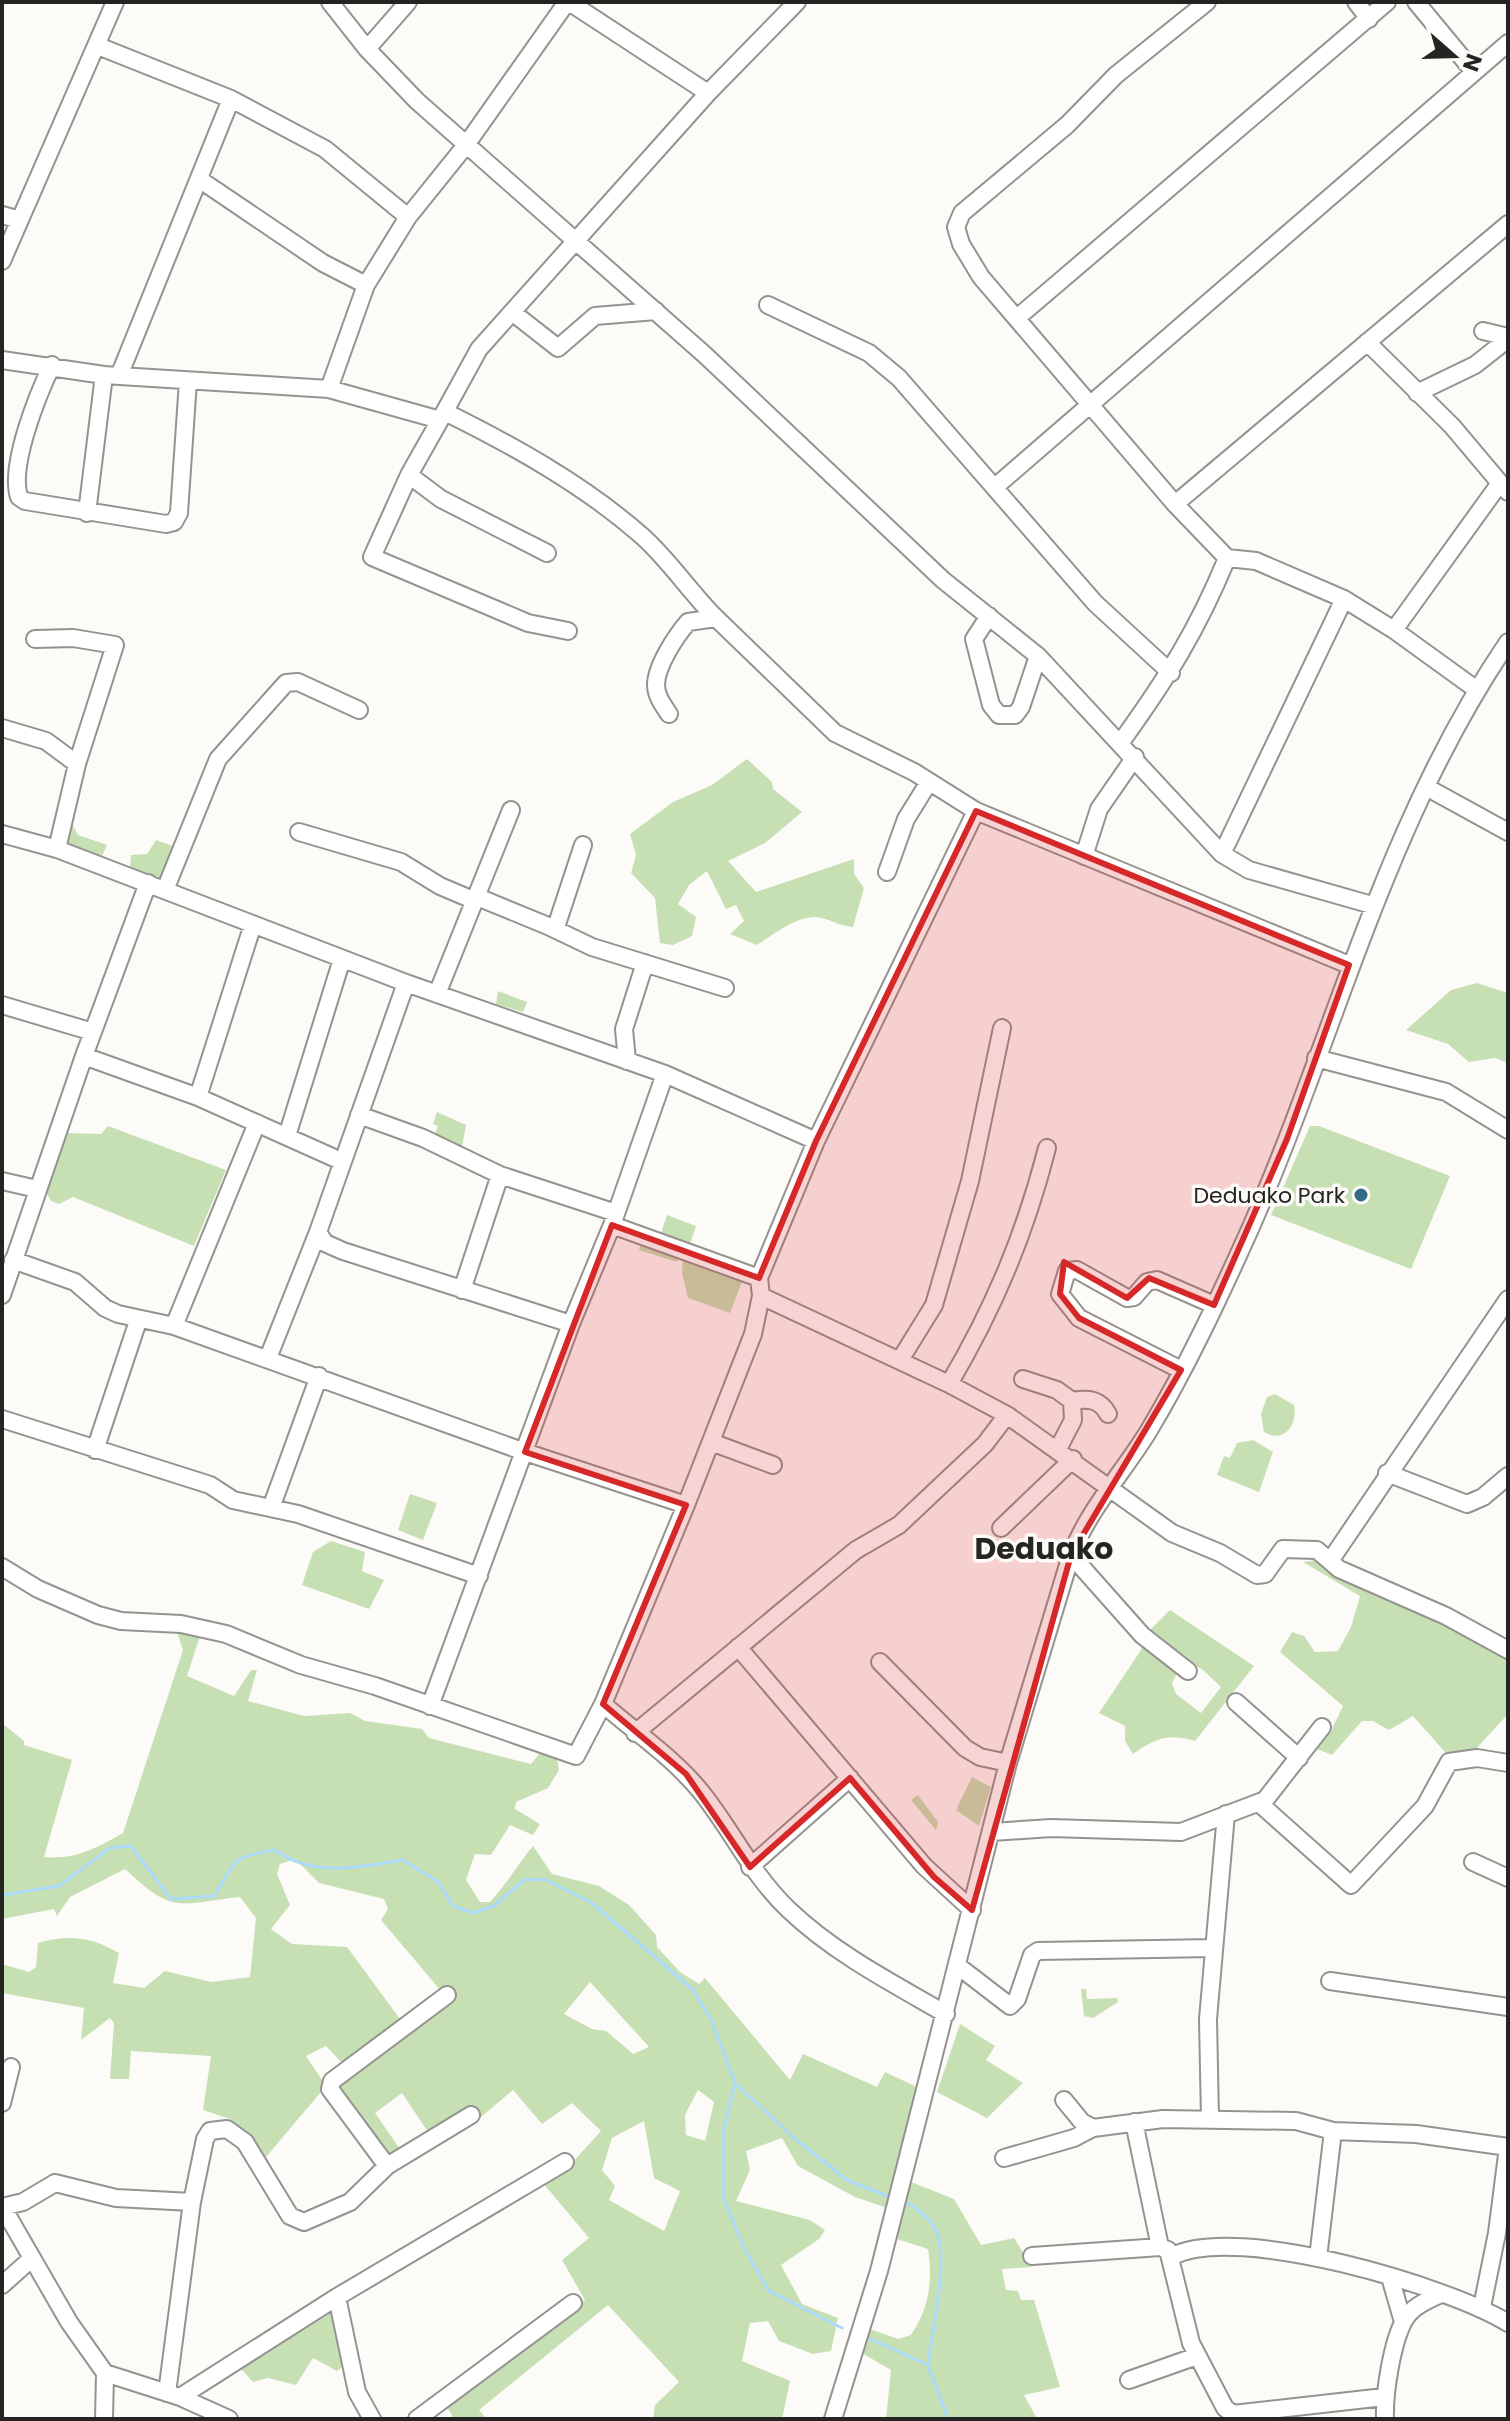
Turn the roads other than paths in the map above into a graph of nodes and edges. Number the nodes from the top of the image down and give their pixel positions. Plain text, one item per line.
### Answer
1 (115, 2) edge
2 (330, 2) edge
3 (408, 2) edge
4 (568, 2) edge
5 (797, 2) edge
6 (1207, 2) edge
7 (1356, 2) edge
8 (1387, 2) edge
9 (1416, 2) edge
10 (1369, 19) junction
11 (1508, 43) edge
12 (98, 46) junction
13 (367, 49) junction
14 (1474, 72) junction
15 (708, 93) junction
16 (231, 99) junction
17 (466, 145) junction
18 (199, 179) junction
19 (2, 215) edge
20 (408, 217) junction
21 (20, 220) junction
22 (1508, 224) edge
23 (575, 240) junction
24 (2, 261) edge
25 (366, 285) junction
26 (768, 305) dead end
27 (656, 311) junction
28 (512, 312) junction
29 (1017, 318) junction
30 (1483, 331) dead end
31 (1508, 338) edge
32 (1367, 342) junction
33 (2, 360) edge
34 (52, 365) junction
35 (112, 376) junction
36 (188, 381) junction
37 (329, 389) junction
38 (1417, 393) junction
39 (1091, 402) junction
40 (442, 416) junction
41 (409, 475) junction
42 (995, 487) junction
43 (1504, 488) edge
44 (1175, 504) junction
45 (87, 513) junction
46 (547, 553) dead end
47 (1227, 558) junction
48 (1344, 599) junction
49 (989, 616) junction
50 (716, 618) junction
51 (1394, 630) junction
52 (568, 631) dead end
53 (35, 639) dead end
54 (1508, 642) edge
55 (1038, 656) junction
56 (1171, 673) junction
57 (1477, 690) junction
58 (359, 710) dead end
59 (669, 714) dead end
60 (2, 728) edge
61 (1121, 742) junction
62 (1135, 757) junction
63 (77, 764) junction
64 (929, 782) junction
65 (1426, 787) junction
66 (511, 810) dead end
67 (976, 811) junction
68 (299, 832) dead end
69 (1508, 832) edge
70 (2, 834) edge
71 (583, 845) dead end
72 (57, 849) junction
73 (1222, 854) junction
74 (1084, 856) junction
75 (887, 872) dead end
76 (148, 883) junction
77 (165, 890) junction
78 (474, 898) junction
79 (1372, 905) junction
80 (253, 924) junction
81 (548, 926) junction
82 (342, 959) junction
83 (645, 963) junction
84 (1349, 965) junction
85 (406, 983) junction
86 (725, 988) dead end
87 (437, 994) junction
88 (2, 1005) edge
89 (1002, 1028) dead end
90 (93, 1032) junction
91 (84, 1056) junction
92 (1316, 1058) junction
93 (627, 1061) junction
94 (665, 1074) junction
95 (198, 1097) junction
96 (359, 1115) junction
97 (257, 1123) junction
98 (1508, 1130) edge
99 (287, 1136) junction
100 (816, 1141) junction
101 (1047, 1148) dead end
102 (341, 1161) junction
103 (500, 1175) junction
104 (2, 1181) edge
105 (37, 1189) junction
106 (614, 1219) junction
107 (318, 1232) junction
108 (13, 1260) junction
109 (760, 1287) junction
110 (462, 1290) junction
111 (2, 1295) edge
112 (1508, 1299) edge
113 (1214, 1305) junction
114 (138, 1321) junction
115 (571, 1324) junction
116 (174, 1326) junction
117 (268, 1358) junction
118 (900, 1360) junction
119 (1181, 1370) junction
120 (319, 1376) junction
121 (1023, 1379) dead end
122 (949, 1384) junction
123 (1072, 1401) junction
124 (1108, 1414) dead end
125 (1007, 1415) junction
126 (2, 1419) edge
127 (711, 1442) junction
128 (1058, 1449) junction
129 (95, 1450) junction
130 (525, 1452) junction
131 (1073, 1459) junction
132 (773, 1465) dead end
133 (1387, 1473) junction
134 (1508, 1476) edge
135 (1108, 1489) junction
136 (686, 1505) junction
137 (271, 1508) junction
138 (1001, 1528) dead end
139 (1071, 1555) junction
140 (1330, 1561) junction
141 (2, 1567) edge
142 (479, 1576) junction
143 (738, 1647) junction
144 (1508, 1650) edge
145 (880, 1662) dead end
146 (1188, 1671) dead end
147 (1236, 1702) dead end
148 (603, 1704) junction
149 (430, 1706) junction
150 (1322, 1727) dead end
151 (635, 1733) junction
152 (1299, 1758) junction
153 (1008, 1763) junction
154 (1508, 1763) edge
155 (850, 1778) junction
156 (1259, 1803) junction
157 (1226, 1814) junction
158 (992, 1832) junction
159 (1473, 1862) dead end
160 (750, 1867) junction
161 (1508, 1878) edge
162 (972, 1910) junction
163 (1213, 1948) junction
164 (958, 1966) junction
165 (1330, 1981) dead end
166 (447, 1995) dead end
167 (1508, 2007) edge
168 (946, 2014) junction
169 (11, 2067) dead end
170 (1064, 2100) dead end
171 (2, 2103) edge
172 (471, 2115) dead end
173 (1210, 2119) junction
174 (1134, 2122) junction
175 (1093, 2128) junction
176 (1333, 2131) junction
177 (1508, 2147) edge
178 (1004, 2158) dead end
179 (565, 2162) dead end
180 (387, 2166) junction
181 (192, 2202) junction
182 (2, 2206) edge
183 (1166, 2252) junction
184 (1032, 2256) dead end
185 (1318, 2258) junction
186 (30, 2260) junction
187 (1390, 2277) junction
188 (2, 2285) edge
189 (1441, 2294) junction
190 (337, 2297) junction
191 (573, 2303) dead end
192 (1482, 2307) junction
193 (1403, 2322) junction
194 (1508, 2323) edge
195 (1197, 2356) junction
196 (105, 2373) junction
197 (1129, 2380) dead end
198 (173, 2395) junction
199 (1384, 2397) junction
200 (221, 2417) edge
201 (1235, 2417) edge
202 (104, 2419) edge
203 (372, 2419) edge
204 (417, 2419) edge
205 (833, 2419) edge
206 (1385, 2419) edge

1 - 12 street
2 - 13 street
3 - 13 street
4 - 15 street
4 - 17 street
5 - 15 street
6 - 29 street
7 - 10 street
8 - 10 street
9 - 14 street
10 - 29 street
11 - 14 street
12 - 16 street
12 - 21 street
13 - 17 street
14 - 39 street
15 - 23 street
16 - 18 street
16 - 20 street
17 - 20 street
17 - 23 street
18 - 25 street
18 - 35 street
19 - 21 street
20 - 25 street
21 - 24 street
22 - 32 street
23 - 27 street
23 - 28 street
25 - 37 street
26 - 42 street
27 - 28 street
27 - 49 street
28 - 40 street
29 - 39 street
30 - 31 street
31 - 38 street
32 - 38 street
32 - 44 street
33 - 34 street
34 - 35 street
34 - 45 street
35 - 36 street
35 - 45 street
36 - 37 street
36 - 45 street
37 - 40 street
38 - 43 street
39 - 42 street
39 - 44 street
40 - 41 street
40 - 50 street
41 - 46 street
41 - 52 street
42 - 56 street
43 - 51 street
44 - 47 street
47 - 48 street
47 - 56 street
48 - 51 street
48 - 73 street
49 - 55 street
49 - 55 street
50 - 59 street
50 - 64 street
51 - 57 street
53 - 63 street
54 - 57 street
55 - 61 street
56 - 61 street
57 - 65 street
58 - 77 street
60 - 63 street
61 - 62 street
62 - 73 street
62 - 74 street
63 - 72 street
64 - 67 street
64 - 75 street
65 - 69 street
65 - 79 street
66 - 78 street
67 - 74 street
67 - 100 street
68 - 78 street
70 - 72 street
71 - 81 street
72 - 76 street
73 - 79 street
74 - 84 street
76 - 77 street
76 - 90 street
77 - 80 street
78 - 81 street
78 - 87 street
79 - 84 street
80 - 82 street
80 - 95 street
81 - 83 street
82 - 85 street
82 - 99 street
83 - 86 street
83 - 93 street
84 - 92 street
85 - 87 street
85 - 96 street
87 - 93 street
88 - 90 street
89 - 118 street
90 - 91 street
91 - 95 street
91 - 105 street
92 - 98 street
92 - 113 street
93 - 94 street
94 - 100 street
94 - 106 street
95 - 97 street
96 - 102 street
96 - 103 street
97 - 99 street
97 - 116 street
99 - 102 street
100 - 109 street
101 - 122 street
102 - 107 street
103 - 106 street
103 - 110 street
104 - 105 street
105 - 108 street
106 - 109 street
106 - 115 street
107 - 110 street
107 - 117 street
108 - 111 street
108 - 114 street
109 - 118 street
109 - 127 street
110 - 115 street
112 - 133 street
113 - 119 street
113 - 119 street
114 - 116 street
114 - 129 street
115 - 130 street
116 - 117 street
117 - 120 street
118 - 122 street
119 - 135 street
120 - 130 street
120 - 137 street
121 - 123 street
122 - 125 street
123 - 124 street
123 - 128 street
125 - 128 street
125 - 143 street
126 - 129 street
127 - 132 street
127 - 136 street
128 - 131 street
129 - 137 street
130 - 136 street
130 - 142 street
131 - 135 street
131 - 138 street
133 - 134 street
133 - 140 street
135 - 139 street
135 - 140 street
136 - 148 street
137 - 142 street
139 - 146 street
139 - 153 street
140 - 144 street
141 - 149 street
142 - 149 street
143 - 151 street
143 - 155 street
145 - 153 street
147 - 152 street
148 - 149 street
148 - 151 street
150 - 152 street
151 - 160 street
152 - 156 street
153 - 158 street
154 - 156 street
155 - 160 street
155 - 162 street
156 - 157 street
157 - 158 street
157 - 163 street
158 - 162 street
159 - 161 street
160 - 168 street
162 - 164 street
163 - 164 street
163 - 173 street
164 - 168 street
165 - 167 street
166 - 180 street
168 - 205 street
169 - 171 street
170 - 175 street
172 - 180 street
173 - 174 street
173 - 176 street
174 - 175 street
174 - 183 street
175 - 178 street
176 - 177 street
176 - 185 street
177 - 192 street
179 - 190 street
180 - 181 street
181 - 182 street
181 - 198 street
182 - 186 street
183 - 184 street
183 - 185 street
183 - 195 street
185 - 187 street
186 - 188 street
186 - 196 street
187 - 189 street
187 - 193 street
189 - 192 street
189 - 193 street
190 - 198 street
190 - 203 street
191 - 204 street
192 - 194 street
193 - 199 street
195 - 197 street
195 - 201 street
196 - 198 street
196 - 202 street
198 - 200 street
199 - 201 street
199 - 206 street

